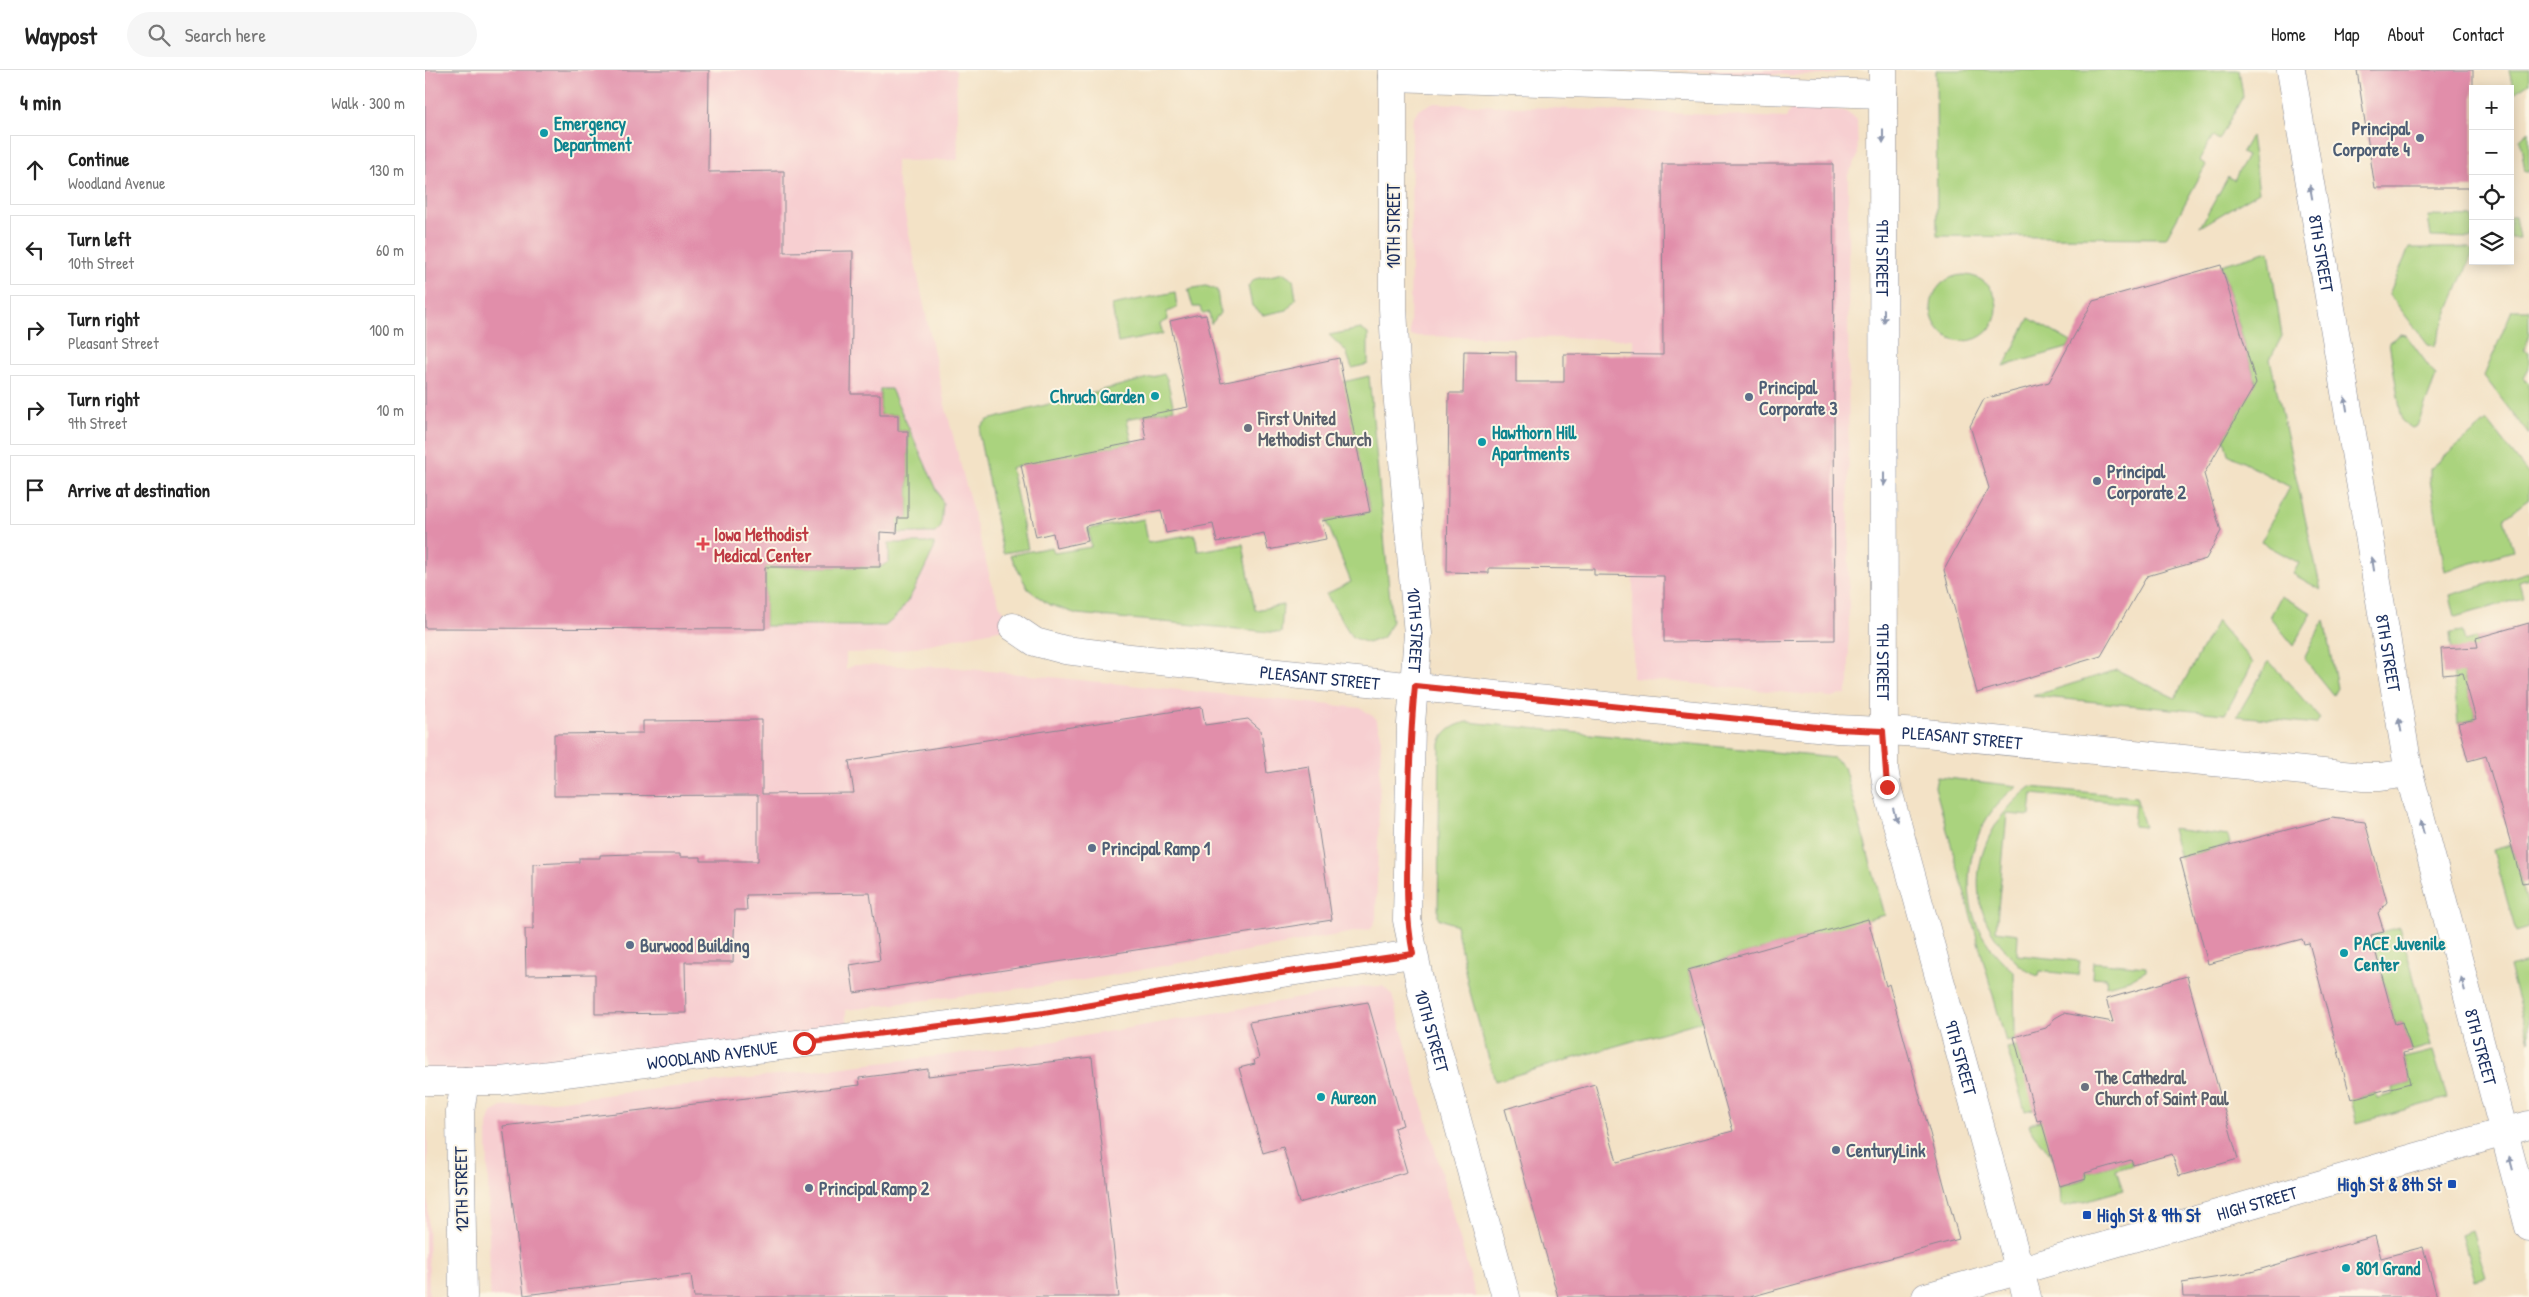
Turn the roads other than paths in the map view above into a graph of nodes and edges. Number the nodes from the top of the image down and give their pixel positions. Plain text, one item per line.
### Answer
1 (2291, 70) edge
2 (1393, 73) edge
3 (1883, 82) edge
4 (1013, 627) dead end
5 (1415, 686) junction
6 (1883, 731) junction
7 (2409, 773) junction
8 (1413, 954) junction
9 (425, 1081) edge
10 (465, 1082) junction
11 (2529, 1125) edge
12 (2503, 1133) junction
13 (2529, 1227) edge
14 (2020, 1270) junction
15 (463, 1297) edge
16 (1506, 1297) edge
17 (1926, 1297) edge
18 (2027, 1297) edge

7 -> 1 street, 8TH STREET
2 - 3 street
2 - 5 street, 10TH STREET
3 -> 6 street, 9TH STREET
4 - 5 street, PLEASANT STREET
5 - 6 street, PLEASANT STREET
5 - 8 street, 10TH STREET
6 - 7 street, PLEASANT STREET
6 -> 14 street, 9TH STREET
12 -> 7 street, 8TH STREET
8 - 10 street, WOODLAND AVENUE
8 - 16 street, 10TH STREET
9 - 10 street, WOODLAND AVENUE
10 - 15 street, 12TH STREET
11 - 12 street, HIGH STREET
13 -> 12 street, 8TH STREET
12 - 14 street, HIGH STREET
14 - 17 street, HIGH STREET
14 - 18 street, 9TH STREET

